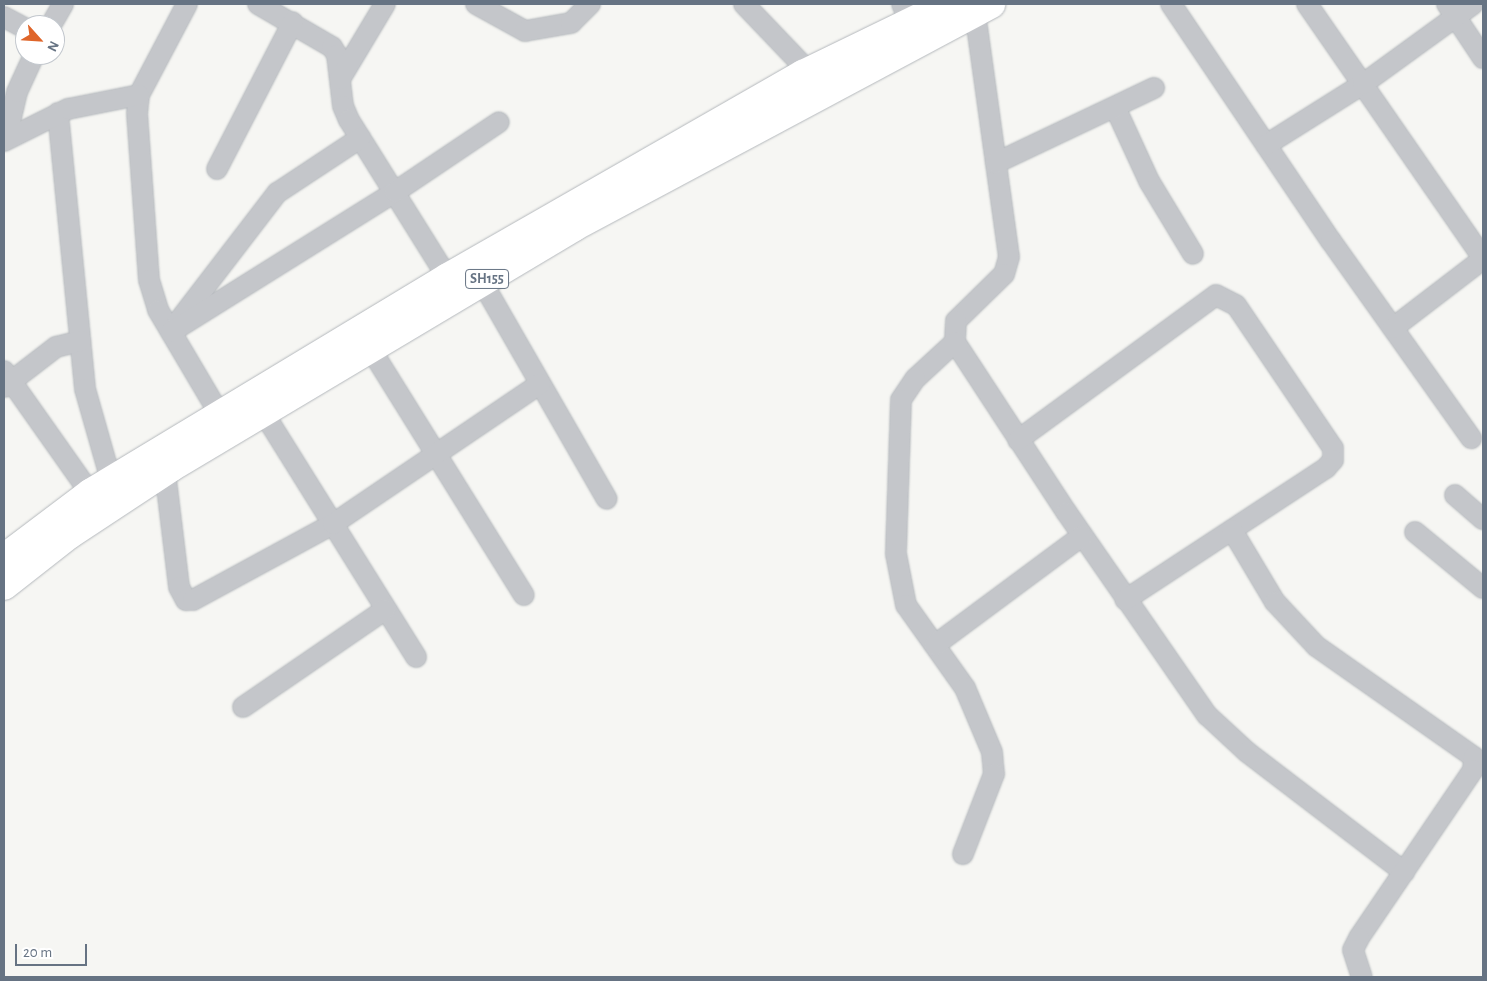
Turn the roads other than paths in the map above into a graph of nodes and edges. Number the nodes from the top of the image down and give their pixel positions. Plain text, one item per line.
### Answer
1 (63, 4) edge
2 (187, 4) edge
3 (258, 4) edge
4 (385, 4) edge
5 (476, 4) edge
6 (590, 4) edge
7 (744, 4) edge
8 (947, 4) edge
9 (1172, 4) edge
10 (1308, 4) edge
11 (1473, 4) edge
12 (983, 8) edge
13 (1452, 10) edge
14 (906, 13) edge
15 (57, 15) edge
16 (293, 22) junction
17 (1483, 58) edge
18 (29, 65) edge
19 (808, 71) junction
20 (340, 79) junction
21 (1363, 84) junction
22 (1154, 88) dead end
23 (139, 95) junction
24 (1114, 107) junction
25 (58, 113) junction
26 (499, 122) dead end
27 (360, 138) junction
28 (5, 140) edge
29 (1266, 145) junction
30 (996, 163) junction
31 (217, 169) dead end
32 (395, 192) junction
33 (1193, 254) dead end
34 (1483, 258) edge
35 (482, 282) junction
36 (453, 287) junction
37 (1392, 328) junction
38 (171, 332) junction
39 (80, 341) junction
40 (955, 342) junction
41 (370, 348) junction
42 (6, 380) edge
43 (540, 384) junction
44 (263, 412) junction
45 (220, 415) junction
46 (1471, 438) dead end
47 (1018, 440) junction
48 (435, 452) junction
49 (165, 471) junction
50 (101, 487) junction
51 (1455, 495) dead end
52 (607, 499) dead end
53 (1483, 519) edge
54 (333, 524) junction
55 (1232, 530) junction
56 (1415, 532) dead end
57 (1082, 536) junction
58 (4, 558) edge
59 (4, 586) edge
60 (1483, 588) edge
61 (524, 594) dead end
62 (1125, 600) junction
63 (386, 609) junction
64 (935, 646) junction
65 (416, 657) dead end
66 (243, 707) dead end
67 (963, 854) dead end
68 (1404, 872) junction
69 (1362, 977) edge

1 - 15 street
2 - 23 street
3 - 16 street
4 - 20 street
5 - 6 street
7 - 19 street
8 - 14 main road, SH155
9 - 29 street
10 - 21 street
11 - 13 street
12 - 30 street
12 - 35 main road, SH155
13 - 17 street
13 - 21 street
14 - 19 main road, SH155
16 - 20 street
16 - 31 street
18 - 28 street
19 - 36 main road, SH155
20 - 27 street
21 - 29 street
21 - 34 street
22 - 24 street
23 - 25 street
23 - 38 street
24 - 30 street
24 - 33 street
25 - 28 street
25 - 39 street
26 - 32 street
27 - 32 street
27 - 38 street
29 - 37 street
30 - 40 street
32 - 36 street
32 - 38 street
34 - 37 street
35 - 36 main road, SH155
35 - 43 street
36 - 41 main road, SH155
36 - 45 main road, SH155
37 - 46 street
38 - 45 street
39 - 42 street
39 - 50 street
40 - 47 street
40 - 64 street
41 - 44 main road, SH155
41 - 48 street
42 - 50 street
43 - 48 street
43 - 52 street
44 - 49 main road, SH155
44 - 54 street
45 - 50 main road, SH155
47 - 55 street
47 - 57 street
48 - 54 street
48 - 61 street
49 - 54 street
49 - 59 main road, SH155
50 - 58 main road, SH155
51 - 53 street
54 - 63 street
55 - 62 street
55 - 68 street
56 - 60 street
57 - 62 street
57 - 64 street
62 - 68 street
63 - 65 street
63 - 66 street
64 - 67 street
68 - 69 street

